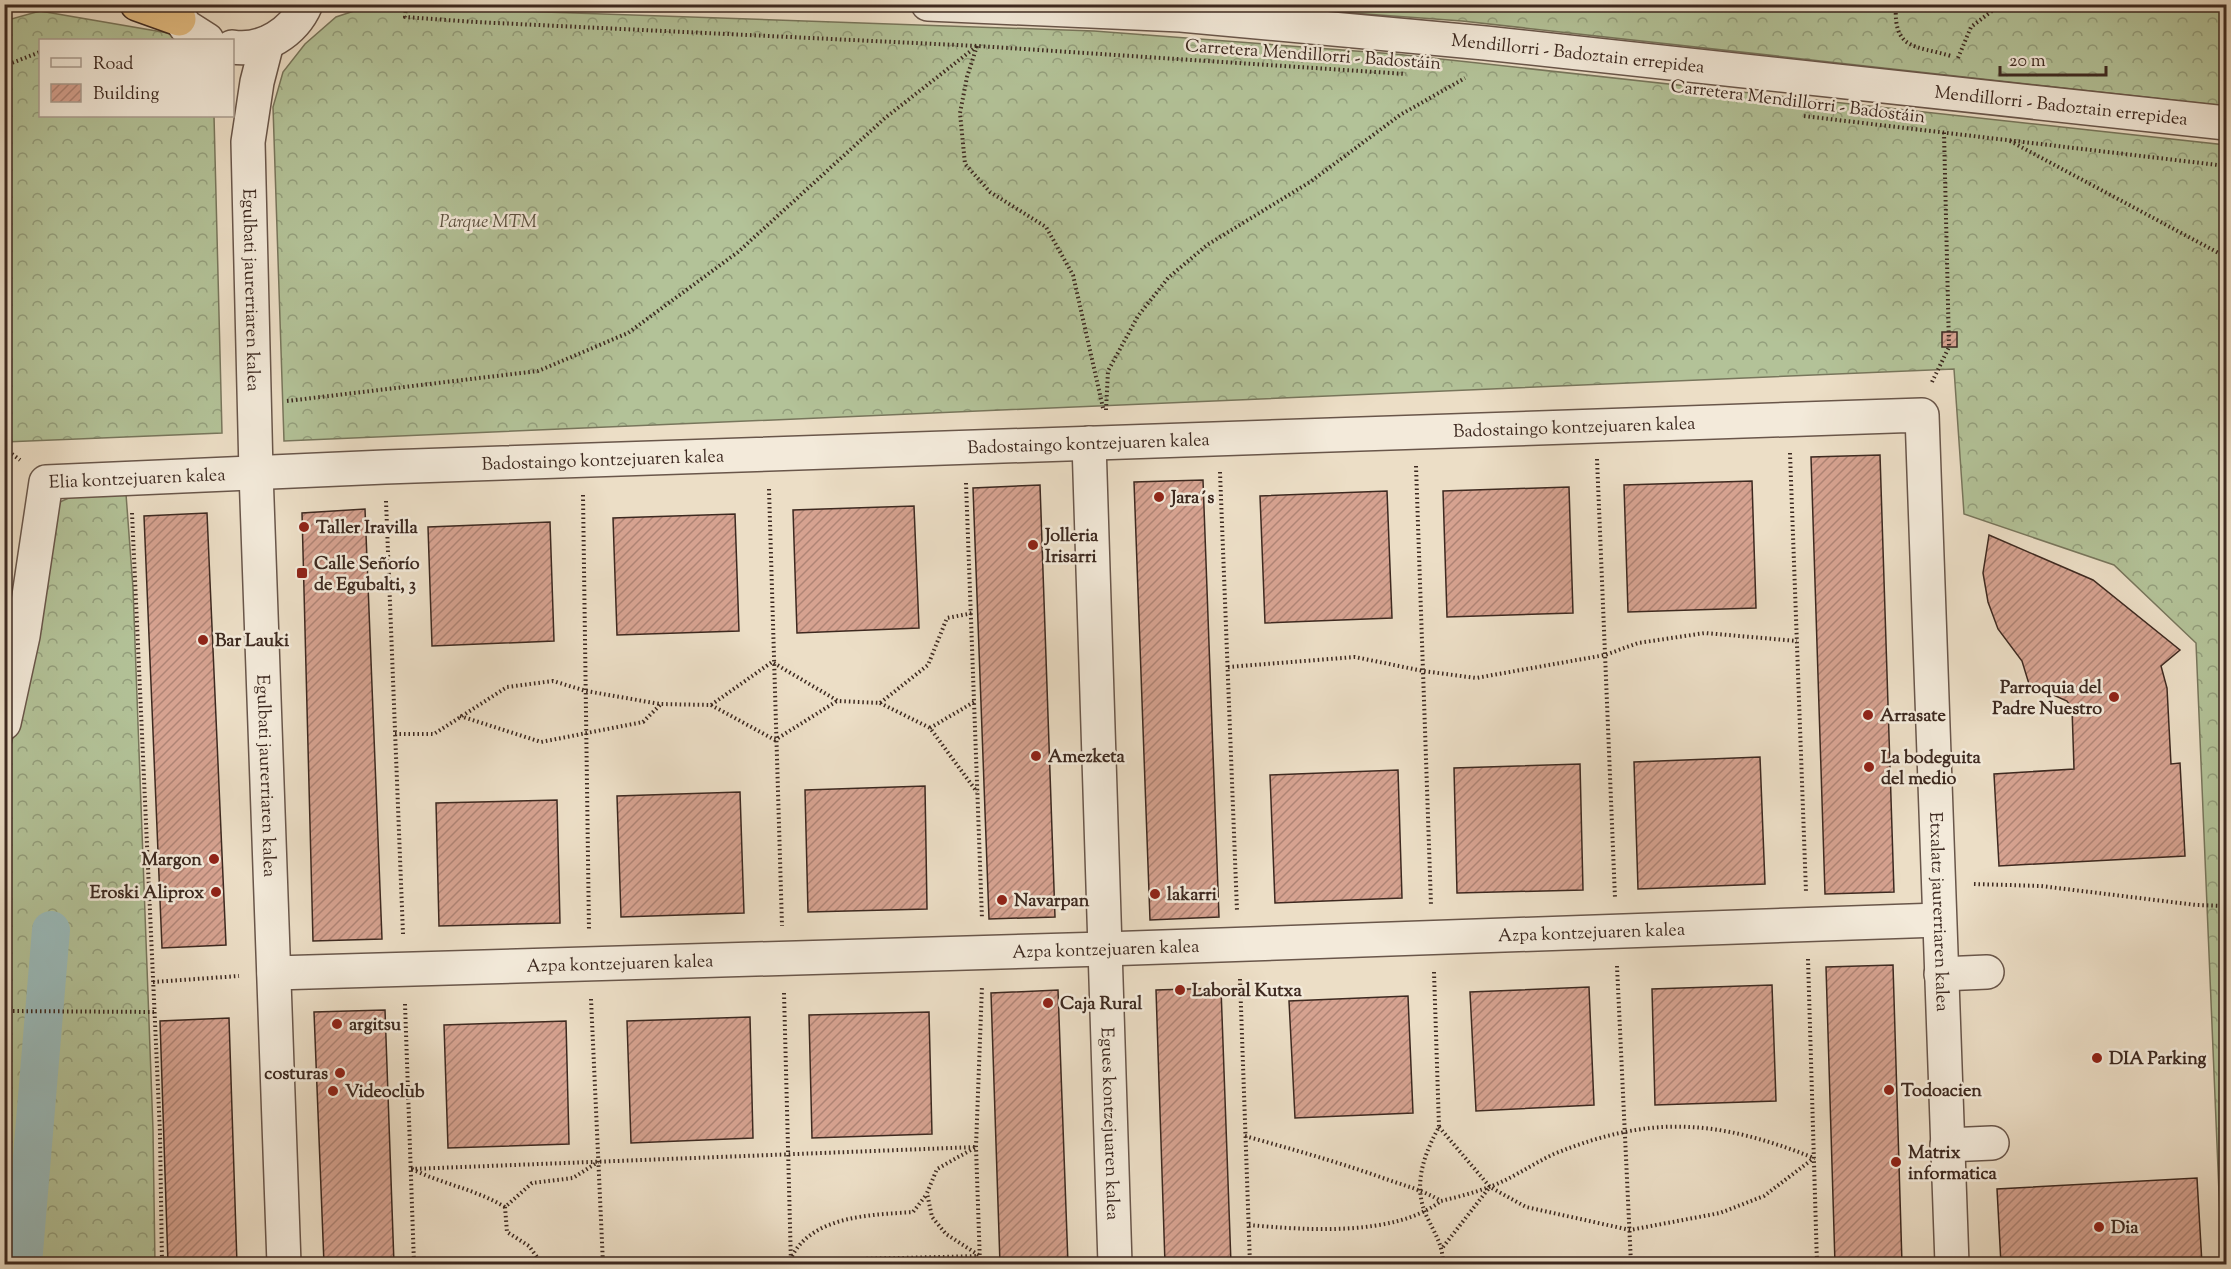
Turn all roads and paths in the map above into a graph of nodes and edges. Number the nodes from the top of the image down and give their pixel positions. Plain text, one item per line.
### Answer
1 (137, 4) edge
2 (306, 4) edge
3 (928, 4) edge
4 (1896, 4) edge
5 (2001, 4) edge
6 (406, 6) dead end
7 (190, 27) edge
8 (267, 43) junction
9 (978, 46) junction
10 (234, 47) edge
11 (39, 52) edge
12 (4, 66) edge
13 (1407, 74) dead end
14 (1454, 77) dead end
15 (1465, 78) junction
16 (1477, 79) dead end
17 (234, 104) edge
18 (1803, 115) dead end
19 (2226, 123) edge
20 (1944, 132) junction
21 (2008, 140) junction
22 (248, 142) junction
23 (2226, 166) edge
24 (2226, 257) edge
25 (282, 402) dead end
26 (1922, 416) junction
27 (1789, 420) junction
28 (1596, 426) junction
29 (1414, 432) junction
30 (1219, 438) junction
31 (1089, 443) junction
32 (385, 467) junction
33 (256, 472) junction
34 (966, 476) dead end
35 (129, 479) junction
36 (769, 479) dead end
37 (583, 490) dead end
38 (973, 613) junction
39 (1797, 641) junction
40 (1605, 655) junction
41 (772, 662) junction
42 (1228, 667) junction
43 (1423, 671) junction
44 (586, 691) junction
45 (838, 701) junction
46 (974, 702) junction
47 (880, 703) junction
48 (660, 704) junction
49 (711, 705) junction
50 (460, 716) junction
51 (4, 723) edge
52 (930, 728) junction
53 (395, 734) junction
54 (586, 735) junction
55 (775, 740) junction
56 (978, 793) junction
57 (1970, 878) dead end
58 (2226, 906) edge
59 (1939, 920) junction
60 (1807, 924) junction
61 (1616, 931) junction
62 (1432, 937) junction
63 (1239, 943) junction
64 (1104, 949) junction
65 (984, 951) junction
66 (783, 958) junction
67 (589, 963) junction
68 (404, 969) junction
69 (1987, 972) dead end
70 (274, 973) junction
71 (1941, 974) junction
72 (153, 982) junction
73 (4, 1011) edge
74 (154, 1012) junction
75 (1439, 1127) junction
76 (1625, 1130) junction
77 (1245, 1136) junction
78 (1992, 1143) dead end
79 (1947, 1145) junction
80 (976, 1147) junction
81 (788, 1154) junction
82 (1814, 1158) junction
83 (598, 1161) junction
84 (411, 1169) junction
85 (1490, 1187) junction
86 (1421, 1189) junction
87 (927, 1193) junction
88 (1441, 1201) junction
89 (505, 1207) junction
90 (1425, 1213) junction
91 (1249, 1225) junction
92 (1630, 1230) junction
93 (1443, 1248) junction
94 (980, 1256) junction
95 (791, 1262) edge
96 (162, 1264) edge
97 (284, 1264) edge
98 (414, 1264) edge
99 (542, 1264) edge
100 (603, 1264) edge
101 (664, 1264) edge
102 (980, 1264) edge
103 (1115, 1264) edge
104 (1250, 1264) edge
105 (1443, 1264) edge
106 (1631, 1264) edge
107 (1818, 1264) edge
108 (1952, 1264) edge

1 - 7 highway
2 - 8 street
3 - 19 street, Mendillorri - Badoztain errepidea
4 - 5 path
6 - 9 path, Carretera Mendillorri - Badostáin
8 - 10 street
8 - 22 street, Egulbati jaurerriaren kalea
9 - 13 path, Carretera Mendillorri - Badostáin
9 - 15 path
9 - 25 path
11 - 12 path
14 - 15 path, Carretera Mendillorri - Badostáin
15 - 16 path, Carretera Mendillorri - Badostáin
17 - 22 street, Egulbati jaurerriaren kalea
18 - 20 path, Carretera Mendillorri - Badostáin
20 - 21 path, Carretera Mendillorri - Badostáin
20 - 26 path
21 - 23 path, Carretera Mendillorri - Badostáin
21 - 24 path
22 - 33 street, Egulbati jaurerriaren kalea
26 - 27 street, Badostaingo kontzejuaren kalea
26 - 59 street, Etxalatz jaurerriaren kalea
27 - 28 street, Badostaingo kontzejuaren kalea
27 - 39 path
28 - 29 street, Badostaingo kontzejuaren kalea
28 - 40 path
29 - 30 street, Badostaingo kontzejuaren kalea
29 - 43 path
30 - 31 street, Badostaingo kontzejuaren kalea
30 - 42 path
31 - 32 street, Badostaingo kontzejuaren kalea
31 - 64 street, Egues kontzejuaren kalea
32 - 33 street, Badostaingo kontzejuaren kalea
32 - 53 path
33 - 35 street, Elia kontzejuaren kalea
33 - 70 street, Egulbati jaurerriaren kalea
34 - 38 path
35 - 51 street, Elia kontzejuaren kalea
35 - 72 path
36 - 41 path
37 - 44 path
38 - 46 path
38 - 47 path
39 - 40 path
39 - 60 path
40 - 43 path
40 - 61 path
41 - 45 path
41 - 49 path
41 - 55 path
42 - 43 path
42 - 63 path
43 - 62 path
44 - 48 path
44 - 50 path
44 - 54 path
45 - 47 path
45 - 55 path
46 - 52 path
46 - 56 path
47 - 52 path
48 - 49 path
48 - 54 path
49 - 55 path
50 - 53 path
50 - 54 path
52 - 56 path
53 - 68 path
54 - 67 path
55 - 66 path
56 - 65 path
57 - 58 path
59 - 60 street, Azpa kontzejuaren kalea
59 - 71 street, Etxalatz jaurerriaren kalea
60 - 61 street, Azpa kontzejuaren kalea
60 - 82 path
61 - 62 street, Azpa kontzejuaren kalea
61 - 76 path
62 - 63 street, Azpa kontzejuaren kalea
62 - 75 path
63 - 64 street, Azpa kontzejuaren kalea
63 - 77 path
64 - 65 street, Azpa kontzejuaren kalea
64 - 103 street, Egues kontzejuaren kalea
65 - 66 street, Azpa kontzejuaren kalea
65 - 80 path
66 - 67 street, Azpa kontzejuaren kalea
66 - 81 path
67 - 68 street, Azpa kontzejuaren kalea
67 - 83 path
68 - 70 street, Azpa kontzejuaren kalea
68 - 84 path
69 - 71 street
70 - 72 path
70 - 97 street, Egulbati jaurerriaren kalea
71 - 79 street, Etxalatz jaurerriaren kalea
72 - 74 path
73 - 74 path
74 - 96 path
75 - 85 path
75 - 86 path
76 - 82 path
76 - 85 path
76 - 92 path
77 - 86 path
77 - 91 path
78 - 79 street
79 - 108 street, Etxalatz jaurerriaren kalea
80 - 81 path
80 - 87 path
80 - 94 path
81 - 83 path
81 - 95 path
82 - 92 path
82 - 107 path
83 - 84 path
83 - 89 path
83 - 100 path
84 - 89 path
84 - 98 path
85 - 88 path
85 - 92 path
85 - 93 path
86 - 88 path
86 - 90 path
87 - 94 path
87 - 95 path
88 - 90 path
89 - 99 path
90 - 91 path
90 - 93 path
91 - 104 path
92 - 106 path
93 - 105 path
94 - 95 path
94 - 102 path
95 - 101 path

